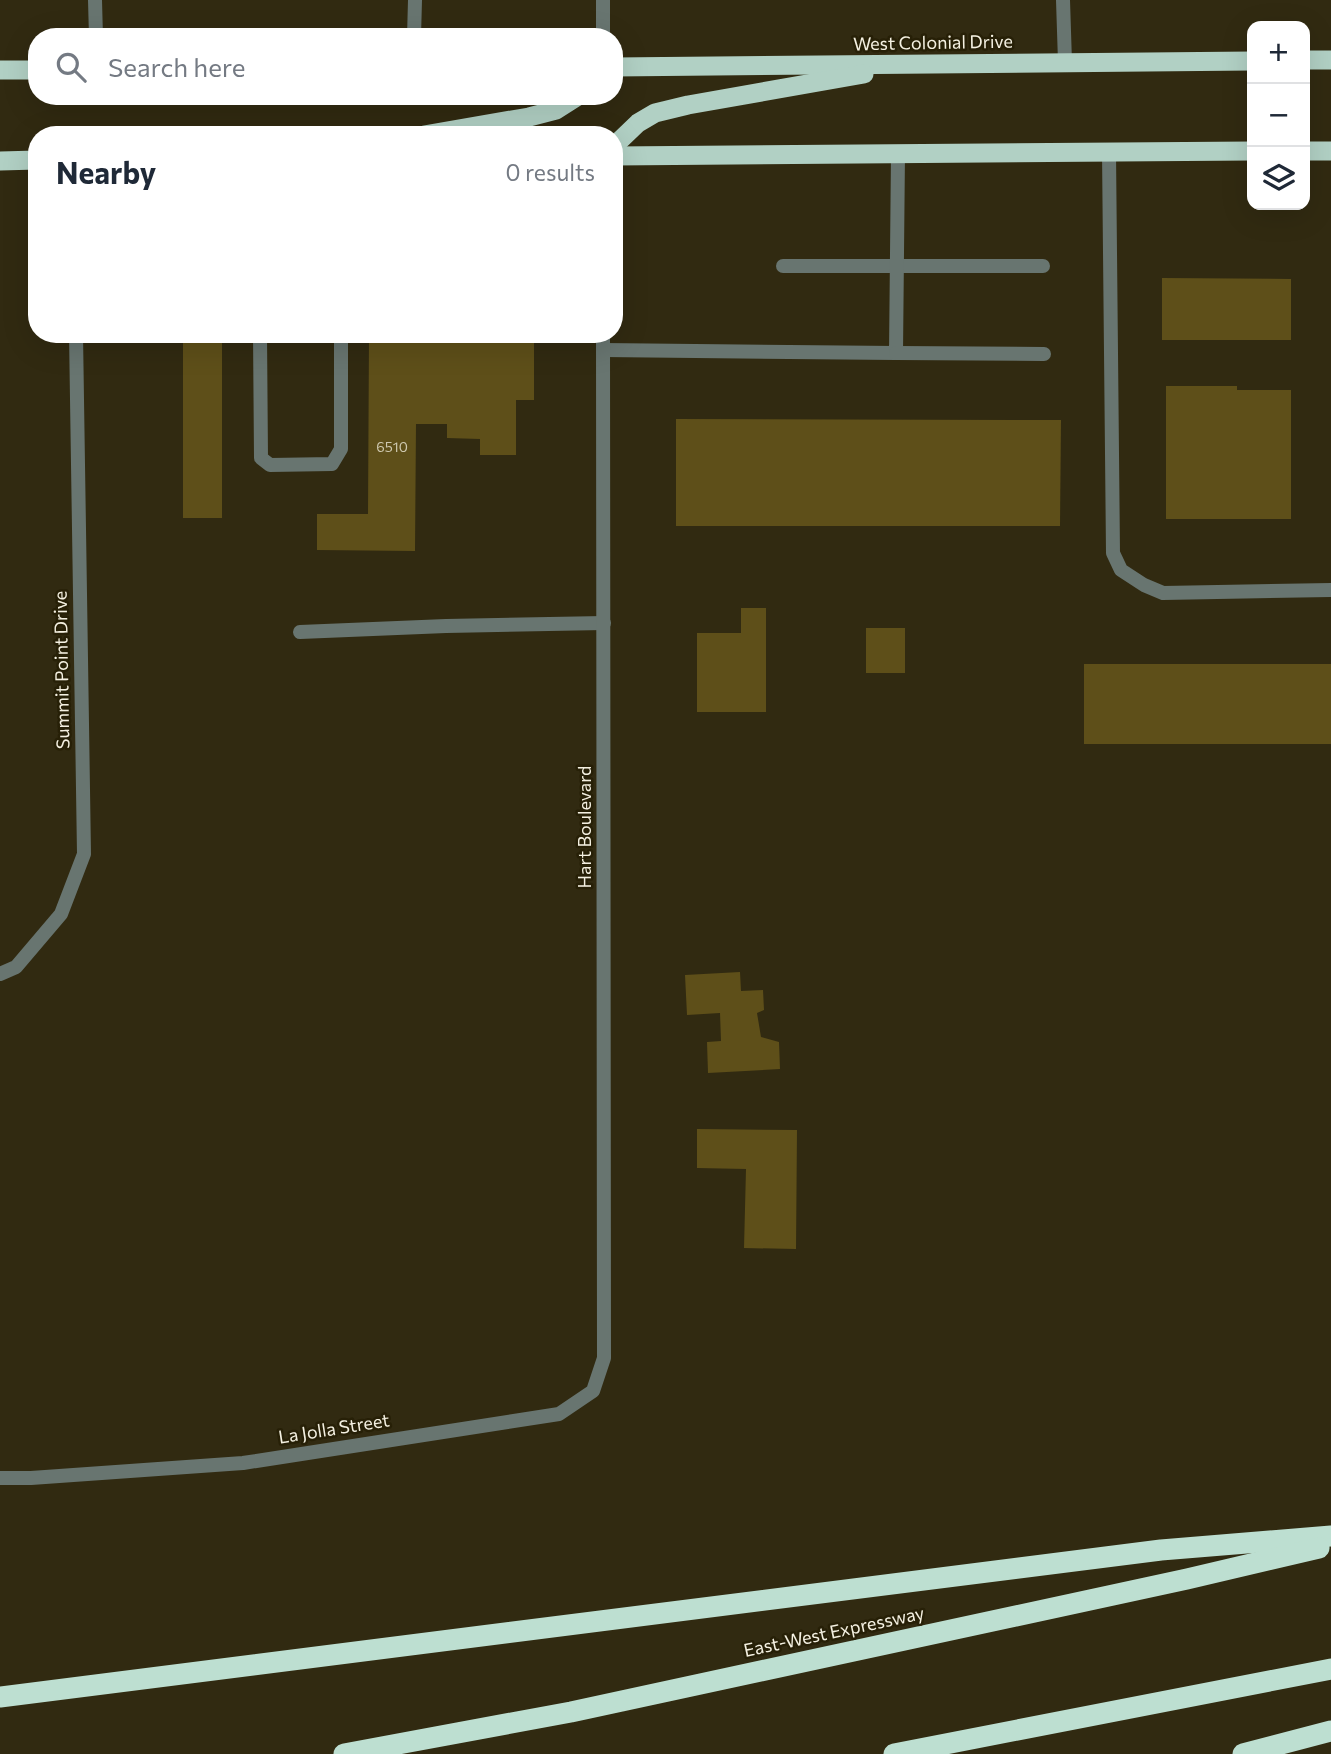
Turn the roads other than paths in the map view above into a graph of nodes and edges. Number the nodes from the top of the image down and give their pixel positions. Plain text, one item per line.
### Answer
1 (95, 0) edge
2 (415, 0) edge
3 (603, 0) edge
4 (1063, 0) edge
5 (96, 28) edge
6 (414, 28) edge
7 (603, 28) edge
8 (1331, 60) edge
9 (1247, 61) edge
10 (1310, 61) edge
11 (1065, 62) junction
12 (920, 64) junction
13 (623, 67) edge
14 (0, 70) edge
15 (28, 70) edge
16 (564, 105) edge
17 (476, 126) edge
18 (623, 138) edge
19 (1247, 151) edge
20 (1310, 151) edge
21 (1331, 151) edge
22 (1109, 152) junction
23 (898, 154) junction
24 (623, 156) edge
25 (28, 160) edge
26 (0, 161) edge
27 (783, 266) dead end
28 (897, 266) junction
29 (1043, 266) dead end
30 (76, 343) edge
31 (260, 343) edge
32 (341, 343) edge
33 (603, 343) edge
34 (603, 350) junction
35 (896, 353) junction
36 (1044, 354) dead end
37 (1331, 590) edge
38 (604, 624) junction
39 (300, 632) dead end
40 (0, 974) edge
41 (604, 1320) joint
42 (0, 1478) edge
43 (1331, 1536) edge
44 (1331, 1545) edge
45 (1331, 1669) edge
46 (0, 1697) edge
47 (1331, 1731) edge
48 (344, 1754) edge
49 (894, 1754) edge
50 (1243, 1754) edge

1 - 5 street
2 - 6 street
3 - 7 street
4 - 11 street
8 - 10 highway
9 - 11 highway, West Colonial Drive
11 - 12 highway, West Colonial Drive
12 - 13 highway, West Colonial Drive
12 - 18 highway
14 - 15 highway
16 - 17 highway
19 - 22 highway
20 - 21 highway
22 - 23 highway
22 - 37 street
23 - 24 highway
23 - 28 street
25 - 26 highway
27 - 28 street
28 - 29 street
28 - 35 street
30 - 40 street, Summit Point Drive
31 - 32 street
33 - 34 street, Hart Boulevard
34 - 35 street
34 - 38 street, Hart Boulevard
35 - 36 street
38 - 39 street
38 - 41 street, Hart Boulevard
41 - 42 street, La Jolla Street
43 - 46 highway
44 - 48 highway, East-West Expressway
45 - 49 highway
47 - 50 highway

